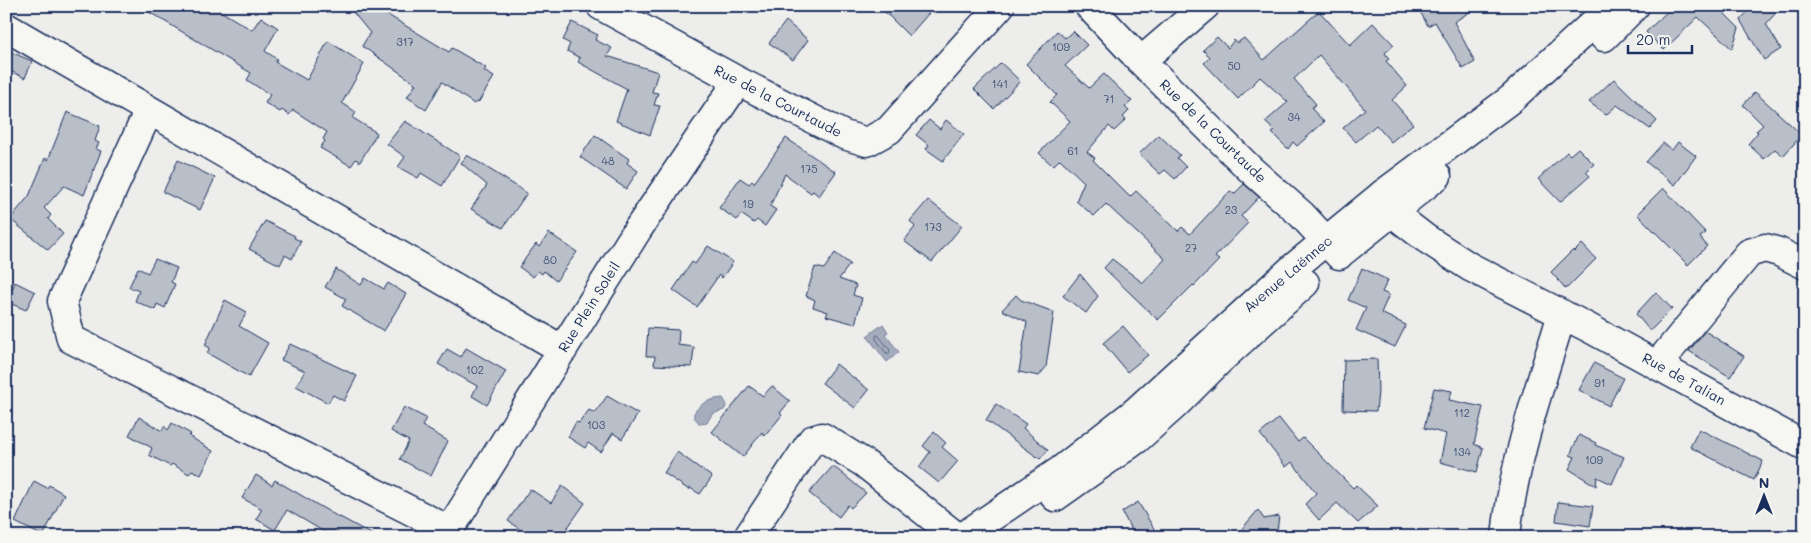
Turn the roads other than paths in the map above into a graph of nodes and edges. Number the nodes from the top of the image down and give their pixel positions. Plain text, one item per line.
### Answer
1 (601, 6) edge
2 (1000, 6) edge
3 (1089, 6) edge
4 (1205, 6) edge
5 (1612, 6) edge
6 (1635, 6) edge
7 (6, 27) edge
8 (1142, 61) junction
9 (738, 81) junction
10 (149, 110) junction
11 (1389, 202) junction
12 (1332, 248) junction
13 (1805, 265) edge
14 (1562, 314) junction
15 (563, 350) junction
16 (1657, 364) junction
17 (1805, 446) edge
18 (447, 534) edge
19 (748, 537) edge
20 (957, 537) edge
21 (962, 537) edge
22 (996, 537) edge
23 (1506, 537) edge

1 - 9 street, Rue de la Courtaude
2 - 9 street, Rue de la Courtaude
3 - 8 street, Rue de la Courtaude
4 - 8 street
5 - 11 street, Avenue Laënnec
6 - 11 street, Avenue Laënnec
7 - 10 street
8 - 12 street, Rue de la Courtaude
9 - 15 street, Rue Plein Soleil
10 - 15 street
10 - 18 street
11 - 12 street, Avenue Laënnec
11 - 14 street, Rue de Talian
12 - 21 street, Avenue Laënnec
12 - 22 street, Avenue Laënnec
13 - 16 street
14 - 16 street, Rue de Talian
14 - 23 street
15 - 18 street, Rue Plein Soleil
16 - 17 street, Rue de Talian
19 - 20 street

